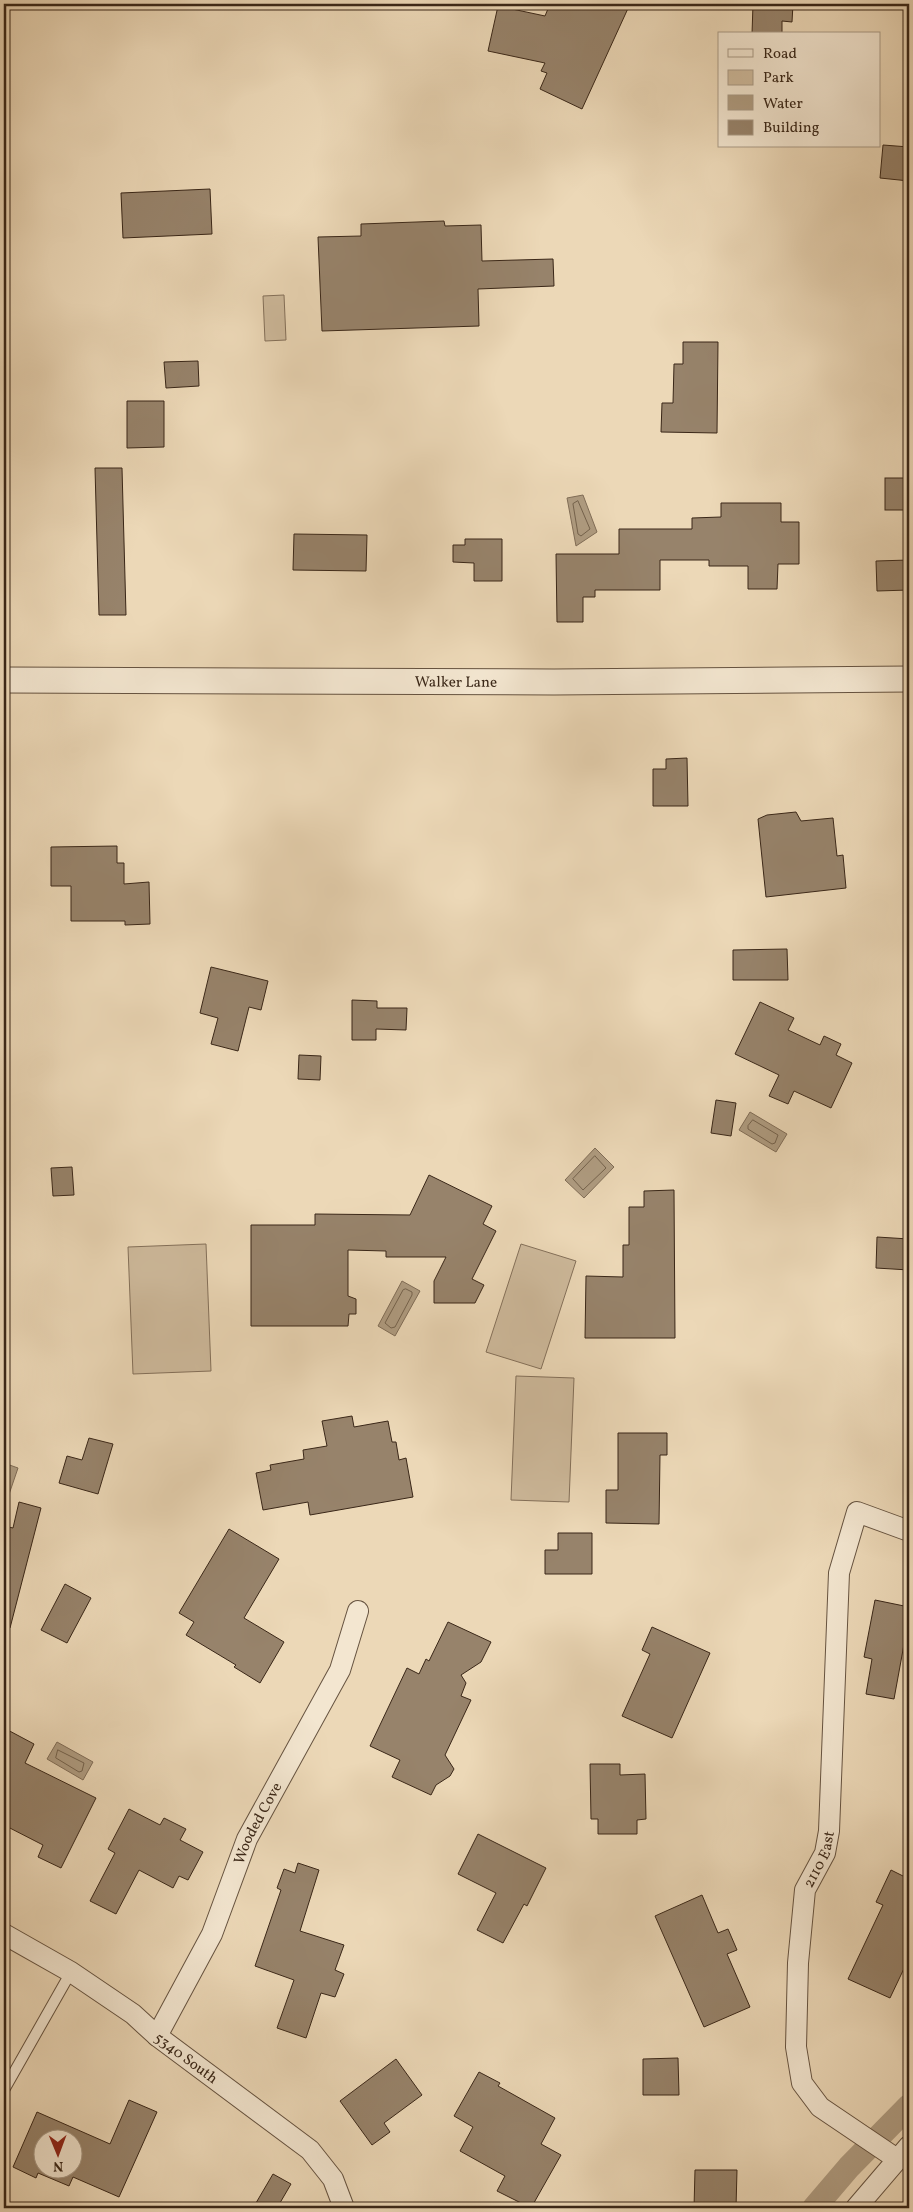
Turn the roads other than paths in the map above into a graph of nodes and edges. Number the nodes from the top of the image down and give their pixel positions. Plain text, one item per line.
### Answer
1 (909, 679) edge
2 (4, 680) edge
3 (909, 1531) edge
4 (358, 1611) dead end
5 (4, 1934) edge
6 (71, 1972) junction
7 (157, 2036) junction
8 (4, 2090) edge
9 (897, 2152) edge
10 (344, 2208) edge
11 (856, 2208) edge

1 - 2 street, Walker Lane
3 - 9 street, 2110 East
4 - 7 street, Wooded Cove
5 - 6 street, 5340 South
6 - 7 street, 5340 South
6 - 8 lane
7 - 10 street, 5340 South
9 - 11 street

